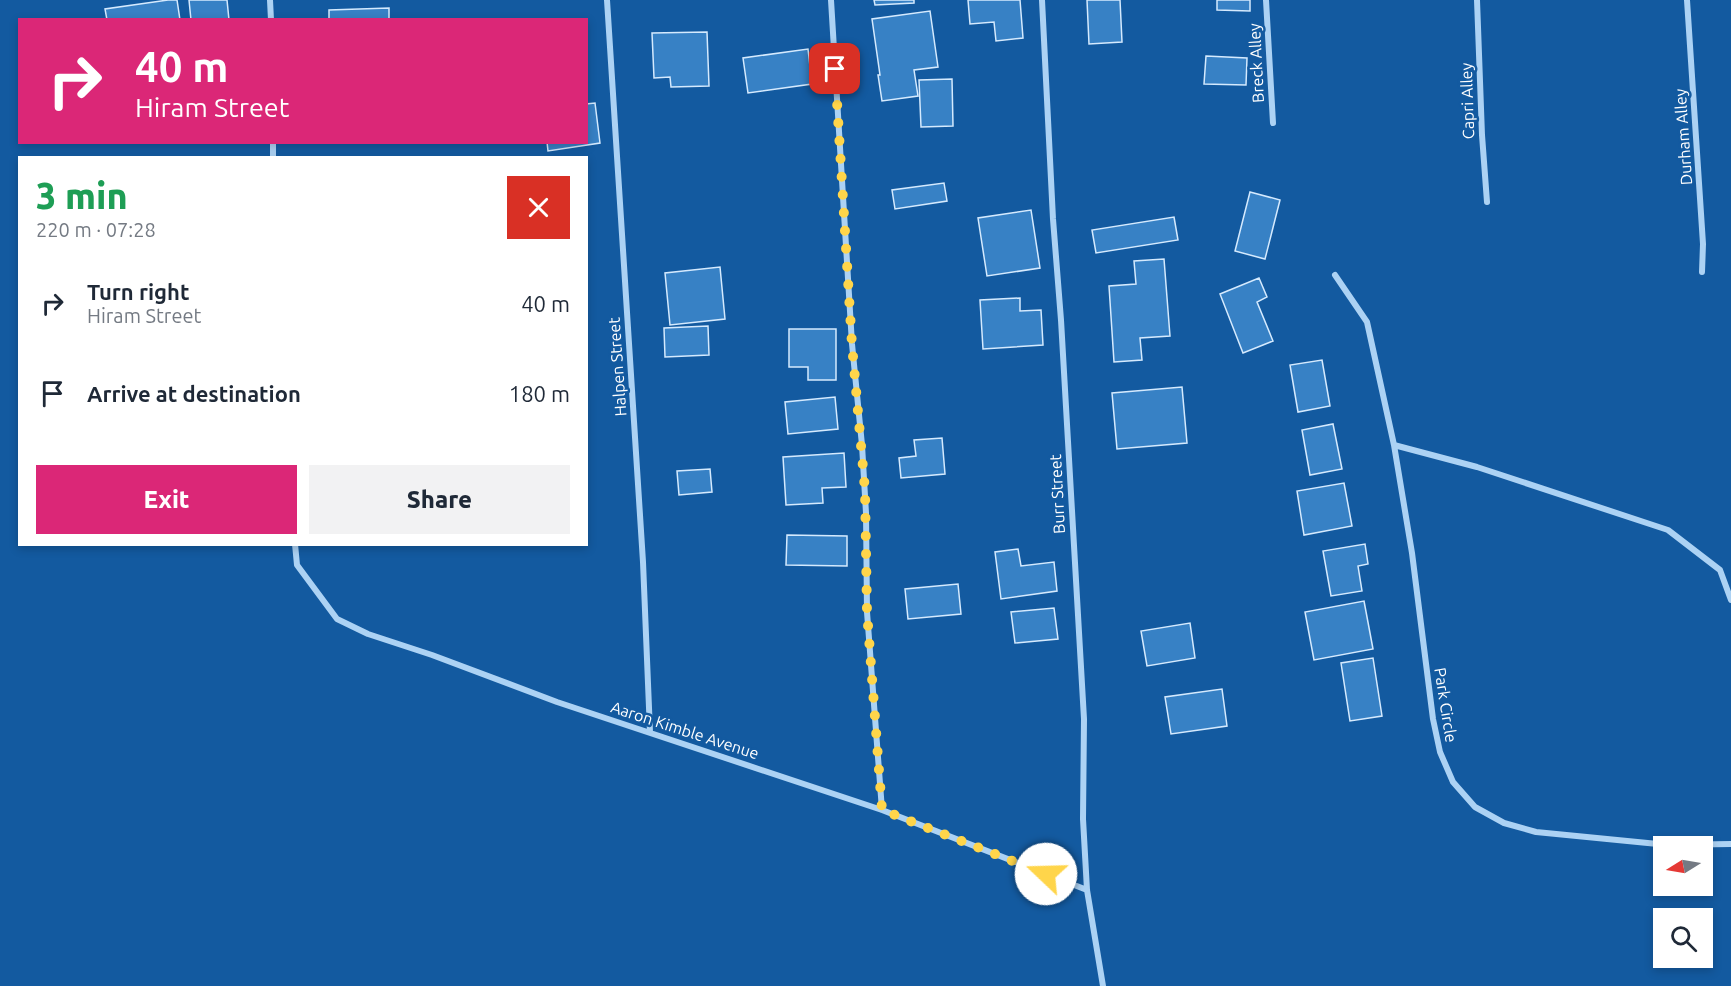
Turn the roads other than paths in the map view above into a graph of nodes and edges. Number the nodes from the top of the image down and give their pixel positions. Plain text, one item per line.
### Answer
1 (270, 0) edge
2 (607, 0) edge
3 (831, 0) edge
4 (1042, 0) edge
5 (1266, 0) edge
6 (1477, 0) edge
7 (1688, 0) edge
8 (271, 18) edge
9 (1273, 123) dead end
10 (1487, 202) dead end
11 (1702, 272) dead end
12 (1335, 275) dead end
13 (1394, 445) junction
14 (295, 546) edge
15 (1731, 600) edge
16 (650, 732) junction
17 (882, 810) junction
18 (1731, 844) edge
19 (1088, 890) junction
20 (1103, 986) edge

1 - 8 street
2 - 16 street, Halpen Street
3 - 17 street
4 - 19 street, Burr Street
5 - 9 street, Breck Alley
6 - 10 street, Capri Alley
7 - 11 street, Durham Alley
12 - 13 street, Park Circle
13 - 15 street
13 - 18 street, Park Circle
14 - 16 street, Aaron Kimble Avenue
16 - 17 street, Aaron Kimble Avenue
17 - 19 street, Aaron Kimble Avenue
19 - 20 street, Burr Street

